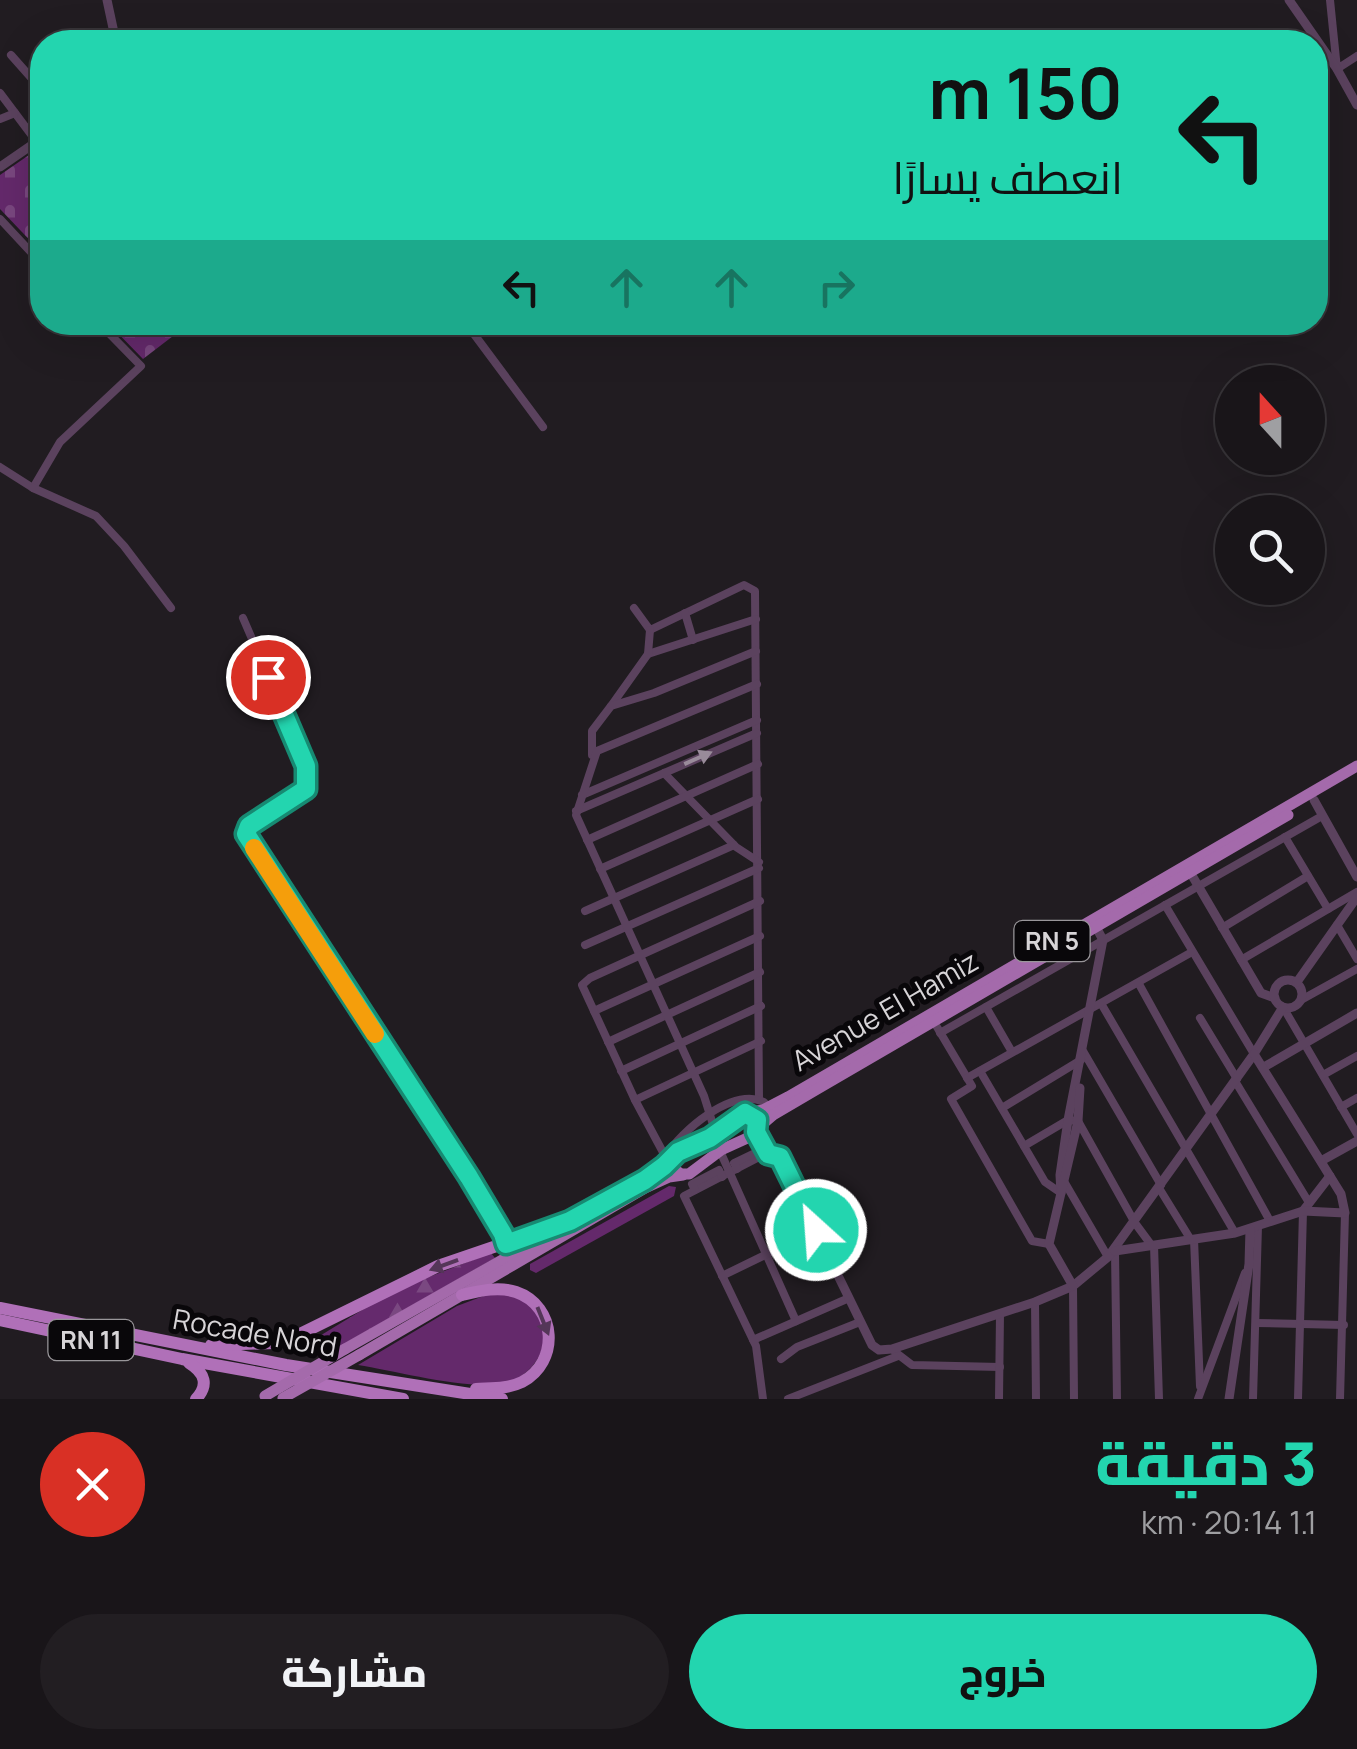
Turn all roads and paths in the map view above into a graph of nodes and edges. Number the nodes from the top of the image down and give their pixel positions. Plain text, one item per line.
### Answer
1 (107, 0) edge
2 (1290, 0) edge
3 (1330, 0) edge
4 (113, 30) edge
5 (1310, 30) edge
6 (11, 55) dead end
7 (1328, 56) edge
8 (1357, 56) edge
9 (1337, 69) junction
10 (30, 76) edge
11 (0, 93) edge
12 (1357, 106) edge
13 (15, 113) junction
14 (0, 118) edge
15 (30, 130) edge
16 (30, 149) edge
17 (0, 167) edge
18 (0, 220) edge
19 (30, 251) edge
20 (111, 335) edge
21 (474, 335) edge
22 (543, 427) dead end
23 (0, 467) edge
24 (33, 488) junction
25 (171, 608) dead end
26 (634, 608) dead end
27 (685, 613) junction
28 (243, 618) dead end
29 (756, 619) junction
30 (650, 630) junction
31 (693, 640) junction
32 (756, 651) junction
33 (648, 654) junction
34 (756, 684) junction
35 (611, 706) junction
36 (757, 720) junction
37 (757, 732) junction
38 (592, 759) junction
39 (758, 764) junction
40 (1357, 766) edge
41 (664, 773) junction
42 (1357, 775) edge
43 (581, 795) junction
44 (686, 796) junction
45 (758, 798) junction
46 (1314, 800) junction
47 (576, 811) junction
48 (1322, 816) junction
49 (710, 820) junction
50 (1285, 837) junction
51 (587, 840) junction
52 (734, 844) junction
53 (759, 865) junction
54 (600, 868) junction
55 (1190, 872) junction
56 (1308, 876) junction
57 (1357, 877) edge
58 (1197, 887) junction
59 (1357, 894) edge
60 (613, 898) junction
61 (760, 901) junction
62 (1165, 905) junction
63 (1328, 909) junction
64 (585, 911) dead end
65 (1337, 924) junction
66 (626, 927) junction
67 (1096, 927) junction
68 (1222, 928) junction
69 (760, 936) junction
70 (1103, 940) junction
71 (585, 945) dead end
72 (1192, 952) junction
73 (639, 956) junction
74 (1357, 959) edge
75 (1241, 960) junction
76 (1357, 969) edge
77 (760, 972) junction
78 (1297, 982) junction
79 (1139, 984) junction
80 (652, 985) junction
81 (1275, 998) junction
82 (1302, 1000) junction
83 (761, 1006) junction
84 (1097, 1006) junction
85 (986, 1007) junction
86 (1283, 1007) junction
87 (594, 1011) junction
88 (1357, 1013) edge
89 (666, 1016) junction
90 (1200, 1018) dead end
91 (937, 1028) junction
92 (761, 1041) junction
93 (608, 1042) junction
94 (1305, 1043) junction
95 (680, 1044) junction
96 (1012, 1052) junction
97 (1254, 1054) junction
98 (1082, 1055) junction
99 (1357, 1056) edge
100 (1264, 1067) junction
101 (621, 1071) junction
102 (980, 1071) junction
103 (694, 1072) junction
104 (1324, 1076) junction
105 (967, 1078) junction
106 (1236, 1080) junction
107 (1357, 1098) edge
108 (634, 1100) junction
109 (764, 1103) junction
110 (1342, 1107) junction
111 (1002, 1108) junction
112 (747, 1113) junction
113 (710, 1115) junction
114 (1211, 1115) junction
115 (1073, 1121) junction
116 (757, 1130) junction
117 (716, 1134) junction
118 (1357, 1138) edge
119 (1024, 1146) junction
120 (720, 1151) junction
121 (1185, 1152) junction
122 (766, 1154) junction
123 (669, 1157) junction
124 (1321, 1161) junction
125 (730, 1173) junction
126 (670, 1174) junction
127 (1330, 1176) junction
128 (1160, 1187) junction
129 (1063, 1188) junction
130 (684, 1196) junction
131 (1308, 1201) junction
132 (1303, 1212) junction
133 (1345, 1212) junction
134 (570, 1221) junction
135 (1270, 1221) junction
136 (1135, 1223) junction
137 (1254, 1228) junction
138 (816, 1230) junction
139 (1234, 1233) junction
140 (1192, 1239) junction
141 (506, 1244) junction
142 (1049, 1244) junction
143 (1153, 1245) junction
144 (766, 1254) junction
145 (1111, 1254) junction
146 (1249, 1264) junction
147 (722, 1276) junction
148 (1074, 1286) junction
149 (462, 1295) junction
150 (849, 1298) junction
151 (1035, 1302) junction
152 (0, 1308) edge
153 (1000, 1314) junction
154 (0, 1320) edge
155 (796, 1320) junction
156 (860, 1322) junction
157 (1256, 1324) junction
158 (1302, 1325) junction
159 (1344, 1325) junction
160 (753, 1340) junction
161 (180, 1352) junction
162 (895, 1352) junction
163 (780, 1359) dead end
164 (1000, 1368) junction
165 (1200, 1386) junction
166 (332, 1387) junction
167 (434, 1390) junction
168 (262, 1397) edge
169 (196, 1399) edge
170 (282, 1399) edge
171 (358, 1399) edge
172 (404, 1399) edge
173 (502, 1399) edge
174 (764, 1399) edge
175 (788, 1399) edge
176 (999, 1399) edge
177 (1036, 1399) edge
178 (1074, 1399) edge
179 (1116, 1399) edge
180 (1159, 1399) edge
181 (1198, 1399) edge
182 (1228, 1399) edge
183 (1253, 1399) edge
184 (1298, 1399) edge
185 (1340, 1399) edge

1 - 4 street
2 - 5 street
3 - 9 street
6 - 10 street
7 - 9 street
8 - 9 street
9 - 12 street
11 - 13 street
13 - 14 street
13 - 15 street
16 - 17 street
18 - 19 street
20 - 24 street
21 - 22 street
23 - 24 street
24 - 25 street
26 - 30 street
27 - 29 street
27 - 30 street
27 - 31 street
28 - 141 street
29 - 31 street
29 - 32 street
30 - 33 street
31 - 33 street
32 - 34 street
32 - 35 street
33 - 35 street
34 - 36 street
34 - 38 street
35 - 38 street
36 - 37 street
36 - 43 street
37 - 39 street
41 -> 37 street
38 - 43 street
39 - 44 street
39 - 45 street
40 - 109 highway, Avenue El Hamiz / RN 5
41 - 44 street
41 - 47 street
42 - 46 highway, RN 5
43 - 47 street
44 - 49 street
44 - 51 street
45 - 49 street
45 - 53 street
46 - 48 street
46 - 55 highway, RN 5
47 - 51 street
48 - 50 street
48 - 57 street
49 - 52 street
49 - 54 street
50 - 56 street
50 - 58 street
51 - 54 street
52 - 53 street
52 - 60 street
53 - 61 street
53 - 66 street
54 - 60 street
55 - 58 street
55 - 67 highway, RN 5
56 - 63 street
56 - 68 street
58 - 62 street
58 - 68 street
59 - 63 street
59 - 65 street
60 - 64 street
60 - 66 street
61 - 69 street
61 - 73 street
62 - 70 street
62 - 72 street
63 - 75 street
65 - 74 street
65 - 78 street
66 - 71 street
66 - 73 street
67 - 70 street
67 - 91 highway, RN 5
68 - 75 street
69 - 77 street
69 - 80 street
70 - 84 street
70 - 85 street
72 - 79 street
72 - 97 street
73 - 80 street
73 - 87 street
75 - 81 street
76 - 82 street
77 - 83 street
77 - 89 street
78 - 81 street
78 - 82 street
79 - 84 street
79 - 114 street
80 - 87 street
80 - 89 street
81 - 86 street
82 - 86 street
83 - 92 street
83 - 95 street
84 - 96 street
84 - 98 street
84 - 121 street
85 - 91 street
85 - 96 street
86 - 94 street
86 - 97 street
87 - 93 street
88 - 94 street
89 - 93 street
89 - 95 street
90 - 106 street
91 - 105 street
91 - 116 highway, RN 5
92 - 103 street
92 - 109 street
93 - 101 street
94 - 100 street
94 - 104 street
95 - 101 street
95 - 103 street
96 - 102 street
97 - 100 street
97 - 106 street
98 - 111 street
98 - 115 street
98 - 128 street
99 - 104 street
100 - 124 street
101 - 108 street
102 - 105 street
102 - 111 street
103 - 108 street
103 - 113 street
104 - 110 street
105 - 142 street
106 - 114 street
106 - 131 street
107 - 110 street
108 - 123 street
109 - 112 highway, Avenue El Hamiz / RN 5
109 - 113 street
110 - 118 street
111 - 119 street
112 - 116 highway
112 - 117 highway, Avenue El Hamiz
113 - 117 street
113 - 123 street
114 - 121 street
114 - 135 street
115 - 119 street
115 - 129 street
115 - 136 street
116 - 120 highway
116 - 122 street
117 - 123 highway, Avenue El Hamiz
118 - 124 street
119 - 129 street
120 - 125 street
120 - 126 highway
121 - 128 street
121 - 139 street
122 - 125 street
122 - 138 street
123 - 126 highway
123 - 126 highway
124 - 127 street
125 - 130 street
125 - 144 street
126 - 130 street
126 - 134 highway
126 - 149 highway
127 - 131 street
127 - 133 street
128 - 136 street
128 - 140 street
129 - 142 street
129 - 145 street
130 - 147 street
131 - 132 street
132 - 133 street
132 - 135 street
132 - 158 street
133 - 159 street
134 - 141 highway
134 - 168 highway, bridge
135 - 137 street
136 - 143 street
136 - 145 street
137 - 139 street
137 - 146 street
137 - 157 street
138 - 144 street
138 - 150 street
139 - 140 street
140 - 143 street
140 - 165 street
141 -> 161 highway
142 - 148 street
143 - 145 street
143 - 180 street
144 - 147 street
144 - 155 street
145 - 148 street
145 - 179 street
146 - 165 street
146 - 182 street
147 - 160 street
148 - 151 street
148 - 178 street
149 -> 167 highway
149 - 170 highway, bridge
150 - 155 street
150 - 156 street
151 - 153 street
151 - 177 street
152 - 161 highway, Rocade Nord / RN 11
153 - 162 street
153 - 164 street
154 - 161 highway, Rocade Nord / RN 11
155 - 160 street
156 - 162 street
156 - 163 street
157 - 158 street
157 - 183 street
158 - 159 street
158 - 184 street
159 - 185 street
160 - 174 street
161 - 166 highway, Rocade Nord / RN 11
161 - 167 highway, Rocade Nord / RN 11
161 - 169 highway
162 - 164 street
162 - 175 street
164 - 176 street
165 - 181 street
166 - 171 highway
166 - 172 highway, Rocade Nord / RN 11
167 - 173 highway, Rocade Nord / RN 11

